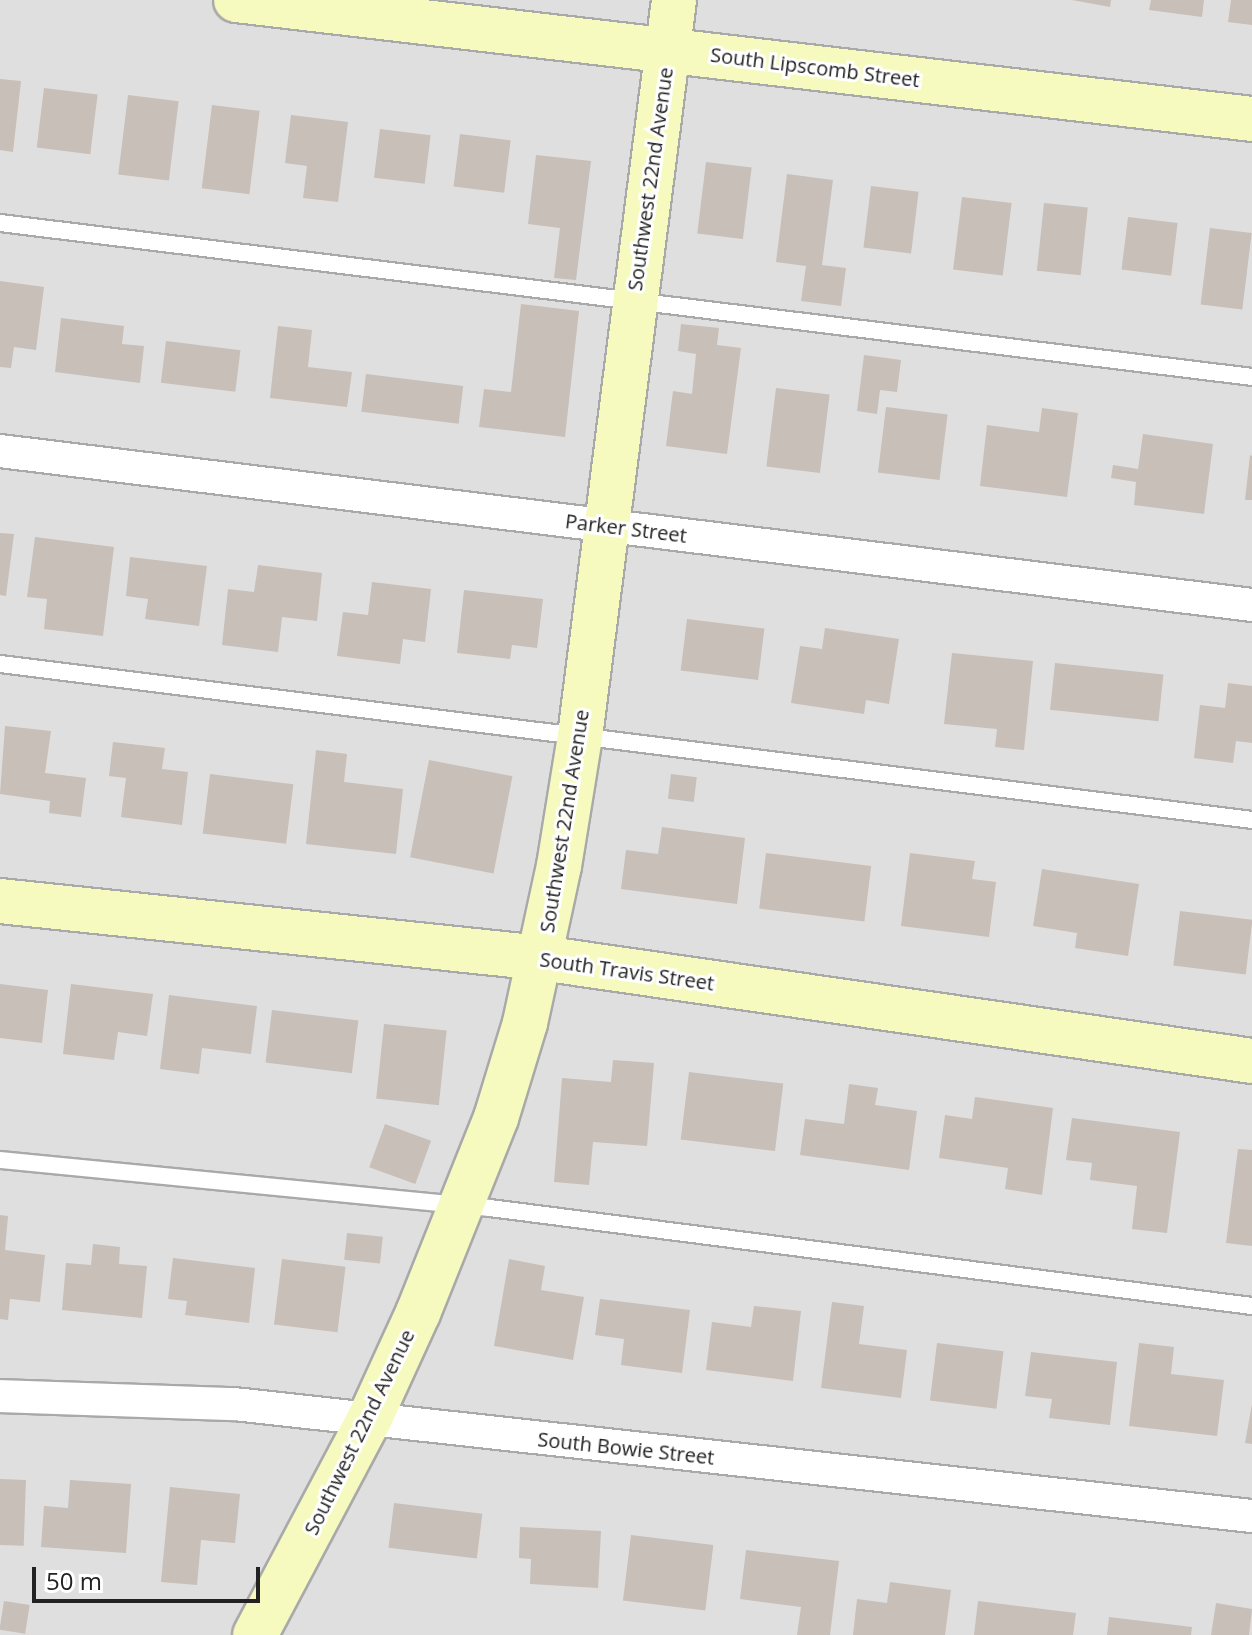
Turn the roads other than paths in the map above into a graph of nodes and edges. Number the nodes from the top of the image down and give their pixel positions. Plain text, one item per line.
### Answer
1 (236, 0) edge
2 (674, 0) edge
3 (668, 50) junction
4 (1252, 119) edge
5 (0, 223) edge
6 (634, 302) junction
7 (1252, 377) edge
8 (0, 451) edge
9 (606, 526) junction
10 (1252, 605) edge
11 (0, 664) edge
12 (580, 736) junction
13 (1252, 820) edge
14 (0, 901) edge
15 (541, 958) junction
16 (1252, 1061) edge
17 (0, 1160) edge
18 (462, 1206) junction
19 (1252, 1306) edge
20 (0, 1396) edge
21 (369, 1420) junction
22 (1252, 1516) edge
23 (255, 1635) edge

1 - 3 street, South Lipscomb Street
2 - 3 street, Southwest 22nd Avenue
3 - 4 street, South Lipscomb Street
3 - 6 street, Southwest 22nd Avenue
5 - 6 lane
6 - 7 lane
6 - 9 street, Southwest 22nd Avenue
8 - 9 street, Parker Street
9 - 10 street, Parker Street
9 - 12 street, Southwest 22nd Avenue
11 - 12 lane
12 - 13 lane
12 - 15 street, Southwest 22nd Avenue
14 - 15 street, South Travis Street
15 - 16 street, South Travis Street
15 - 18 street, Southwest 22nd Avenue
17 - 18 lane
18 - 19 lane
18 - 21 street, Southwest 22nd Avenue
20 - 21 street, South Bowie Street
21 - 22 street, South Bowie Street
21 - 23 street, Southwest 22nd Avenue

